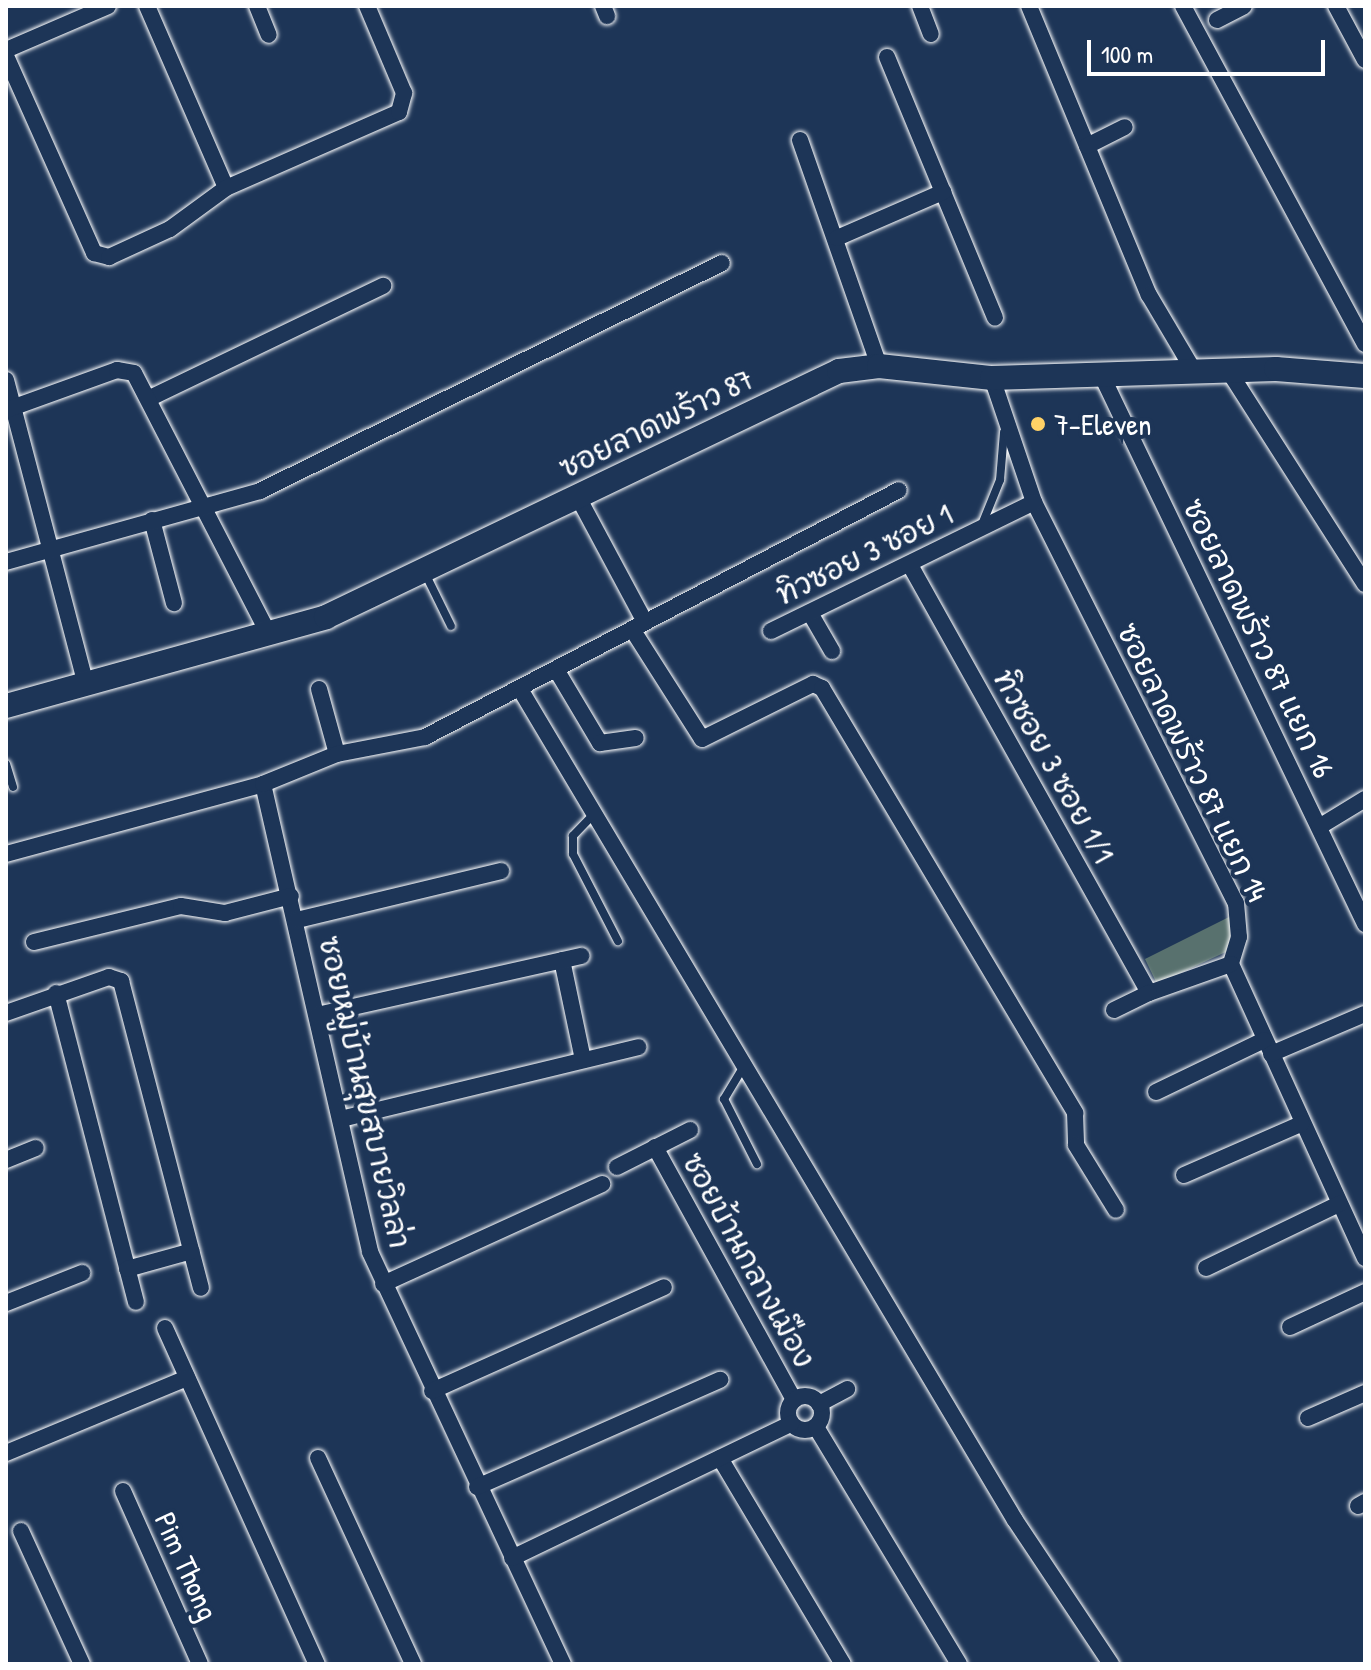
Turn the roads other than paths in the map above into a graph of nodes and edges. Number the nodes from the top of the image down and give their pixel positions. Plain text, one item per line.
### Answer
1 (108, 6) edge
2 (147, 6) edge
3 (257, 6) edge
4 (367, 6) edge
5 (920, 6) edge
6 (1029, 6) edge
7 (1183, 6) edge
8 (1244, 6) edge
9 (1336, 6) edge
10 (1217, 20) dead end
11 (931, 34) dead end
12 (269, 35) dead end
13 (6, 53) edge
14 (887, 57) dead end
15 (1365, 60) edge
16 (1125, 127) dead end
17 (800, 140) dead end
18 (1087, 146) junction
19 (226, 188) junction
20 (943, 192) junction
21 (837, 238) junction
22 (722, 263) dead end
23 (383, 286) dead end
24 (995, 318) dead end
25 (1365, 344) edge
26 (879, 366) junction
27 (1228, 370) junction
28 (1194, 371) junction
29 (1102, 376) junction
30 (1365, 376) edge
31 (992, 378) junction
32 (8, 398) edge
33 (150, 398) junction
34 (1004, 432) junction
35 (899, 490) dead end
36 (578, 497) junction
37 (1034, 502) junction
38 (207, 509) junction
39 (152, 520) junction
40 (981, 527) junction
41 (51, 550) junction
42 (6, 562) edge
43 (910, 565) junction
44 (425, 573) junction
45 (1365, 584) edge
46 (174, 603) dead end
47 (810, 613) junction
48 (451, 626) dead end
49 (639, 626) junction
50 (771, 631) dead end
51 (269, 634) junction
52 (832, 651) dead end
53 (557, 671) junction
54 (86, 684) junction
55 (319, 689) dead end
56 (520, 689) junction
57 (6, 706) edge
58 (636, 738) dead end
59 (337, 754) junction
60 (6, 764) edge
61 (263, 784) junction
62 (13, 787) dead end
63 (1365, 799) edge
64 (593, 815) junction
65 (1319, 827) junction
66 (6, 854) edge
67 (501, 871) dead end
68 (291, 896) junction
69 (297, 920) junction
70 (1365, 924) edge
71 (618, 941) dead end
72 (34, 942) dead end
73 (582, 956) dead end
74 (562, 960) junction
75 (1231, 964) junction
76 (56, 993) junction
77 (1149, 993) junction
78 (1114, 1010) dead end
79 (6, 1013) edge
80 (1365, 1014) edge
81 (317, 1015) junction
82 (638, 1047) dead end
83 (1268, 1047) junction
84 (583, 1060) junction
85 (744, 1066) junction
86 (1156, 1092) dead end
87 (341, 1119) junction
88 (1301, 1124) junction
89 (690, 1130) dead end
90 (655, 1147) junction
91 (36, 1148) dead end
92 (6, 1160) edge
93 (757, 1164) dead end
94 (617, 1167) dead end
95 (1184, 1175) dead end
96 (602, 1184) dead end
97 (1339, 1204) junction
98 (1116, 1210) dead end
99 (192, 1251) junction
100 (1365, 1258) edge
101 (1206, 1268) dead end
102 (127, 1269) junction
103 (82, 1273) dead end
104 (383, 1284) junction
105 (664, 1287) dead end
106 (201, 1288) dead end
107 (1365, 1292) edge
108 (136, 1302) dead end
109 (6, 1303) edge
110 (1290, 1327) dead end
111 (165, 1328) dead end
112 (187, 1378) junction
113 (720, 1380) dead end
114 (847, 1389) dead end
115 (432, 1391) junction
116 (1365, 1393) edge
117 (794, 1400) junction
118 (819, 1404) junction
119 (1308, 1418) dead end
120 (791, 1424) junction
121 (816, 1427) junction
122 (6, 1453) edge
123 (318, 1458) dead end
124 (720, 1458) junction
125 (477, 1487) junction
126 (123, 1491) dead end
127 (21, 1531) dead end
128 (512, 1558) junction
129 (197, 1663) edge
130 (82, 1664) edge
131 (317, 1664) edge
132 (413, 1664) edge
133 (563, 1664) edge
134 (843, 1664) edge
135 (959, 1664) edge
136 (1111, 1664) edge

1 - 13 street
2 - 19 street
3 - 12 street
4 - 19 street
5 - 11 street
6 - 18 street
7 - 25 street
8 - 10 street
9 - 15 street
13 - 19 street
14 - 20 street
16 - 18 street
17 - 21 street
18 - 28 street
20 - 21 street
20 - 24 street
21 - 26 street
22 - 38 street
23 - 33 street
26 - 31 street, ซอยลาดพร้าว 87
26 - 36 street, ซอยลาดพร้าว 87
27 - 28 street, ซอยลาดพร้าว 87
27 - 30 street, ซอยลาดพร้าว 87
27 - 45 street
28 - 29 street, ซอยลาดพร้าว 87
29 - 31 street, ซอยลาดพร้าว 87
29 - 65 street, ซอยลาดพร้าว 87 แยก 16
31 - 34 street, ซอยลาดพร้าว 87 แยก 14
32 - 33 street
32 - 41 street
33 - 38 street
34 - 37 street, ซอยลาดพร้าว 87 แยก 14
34 - 40 lane, ทิวซอย 3 ซอย 1
35 - 49 street
36 - 44 street, ซอยลาดพร้าว 87
36 - 49 street
37 - 40 street, ทิวซอย 3 ซอย 1
37 - 75 street, ซอยลาดพร้าว 87 แยก 14
38 - 39 street
38 - 51 street
39 - 41 street
39 - 46 street
40 - 43 street, ทิวซอย 3 ซอย 1
41 - 42 street
41 - 54 street
43 - 47 street, ทิวซอย 3 ซอย 1
43 - 77 street, ทิวซอย 3 ซอย 1/1
44 - 48 lane
44 - 51 street, ซอยลาดพร้าว 87
47 - 50 street, ทิวซอย 3 ซอย 1
47 - 52 street
49 - 53 street
49 - 98 street
51 - 54 street, ซอยลาดพร้าว 87
53 - 56 street
53 - 58 street
54 - 57 street, ซอยลาดพร้าว 87
55 - 59 street
56 - 59 street
56 - 64 street
59 - 61 street
60 - 62 lane
61 - 66 street
61 - 68 street, ซอยหมู่บ้านสุขสบายวิลล่า
63 - 65 street
64 - 71 lane
64 - 85 street
65 - 70 street, ซอยลาดพร้าว 87 แยก 16
67 - 69 street
68 - 69 street, ซอยหมู่บ้านสุขสบายวิลล่า
68 - 72 street
69 - 81 street, ซอยหมู่บ้านสุขสบายวิลล่า
73 - 74 street
74 - 81 street
74 - 84 street
75 - 77 street
75 - 83 street
76 - 79 street
76 - 99 street
76 - 102 street
77 - 78 street
80 - 83 street
81 - 87 street, ซอยหมู่บ้านสุขสบายวิลล่า
82 - 84 street
83 - 86 street
83 - 88 street
84 - 87 street
85 - 93 lane
85 - 136 street
87 - 104 street, ซอยหมู่บ้านสุขสบายวิลล่า
88 - 95 street
88 - 97 street
89 - 90 street, ซอยบ้านกลางเมือง
90 - 94 street, ซอยบ้านกลางเมือง
90 - 117 street, ซอยบ้านกลางเมือง
91 - 92 street
96 - 104 street
97 - 100 street
97 - 101 street
99 - 102 street
99 - 106 street
102 - 108 street
103 - 109 street
104 - 115 street, ซอยหมู่บ้านสุขสบายวิลล่า
105 - 115 street
107 - 110 street
111 - 112 street
112 - 122 street
112 - 131 street
113 - 125 street
114 - 118 street, ซอยบ้านกลางเมือง
115 - 125 street, ซอยหมู่บ้านสุขสบายวิลล่า
116 - 119 street
117 - 118 street, ซอยบ้านกลางเมือง
117 - 120 street, ซอยบ้านกลางเมือง
118 - 121 street, ซอยบ้านกลางเมือง
120 - 121 street
120 - 124 street
121 - 135 street
123 - 132 street
124 - 128 street
124 - 134 street
125 - 128 street, ซอยหมู่บ้านสุขสบายวิลล่า
126 - 129 street, Pim Thong
127 - 130 street
128 - 133 street, ซอยหมู่บ้านสุขสบายวิลล่า

